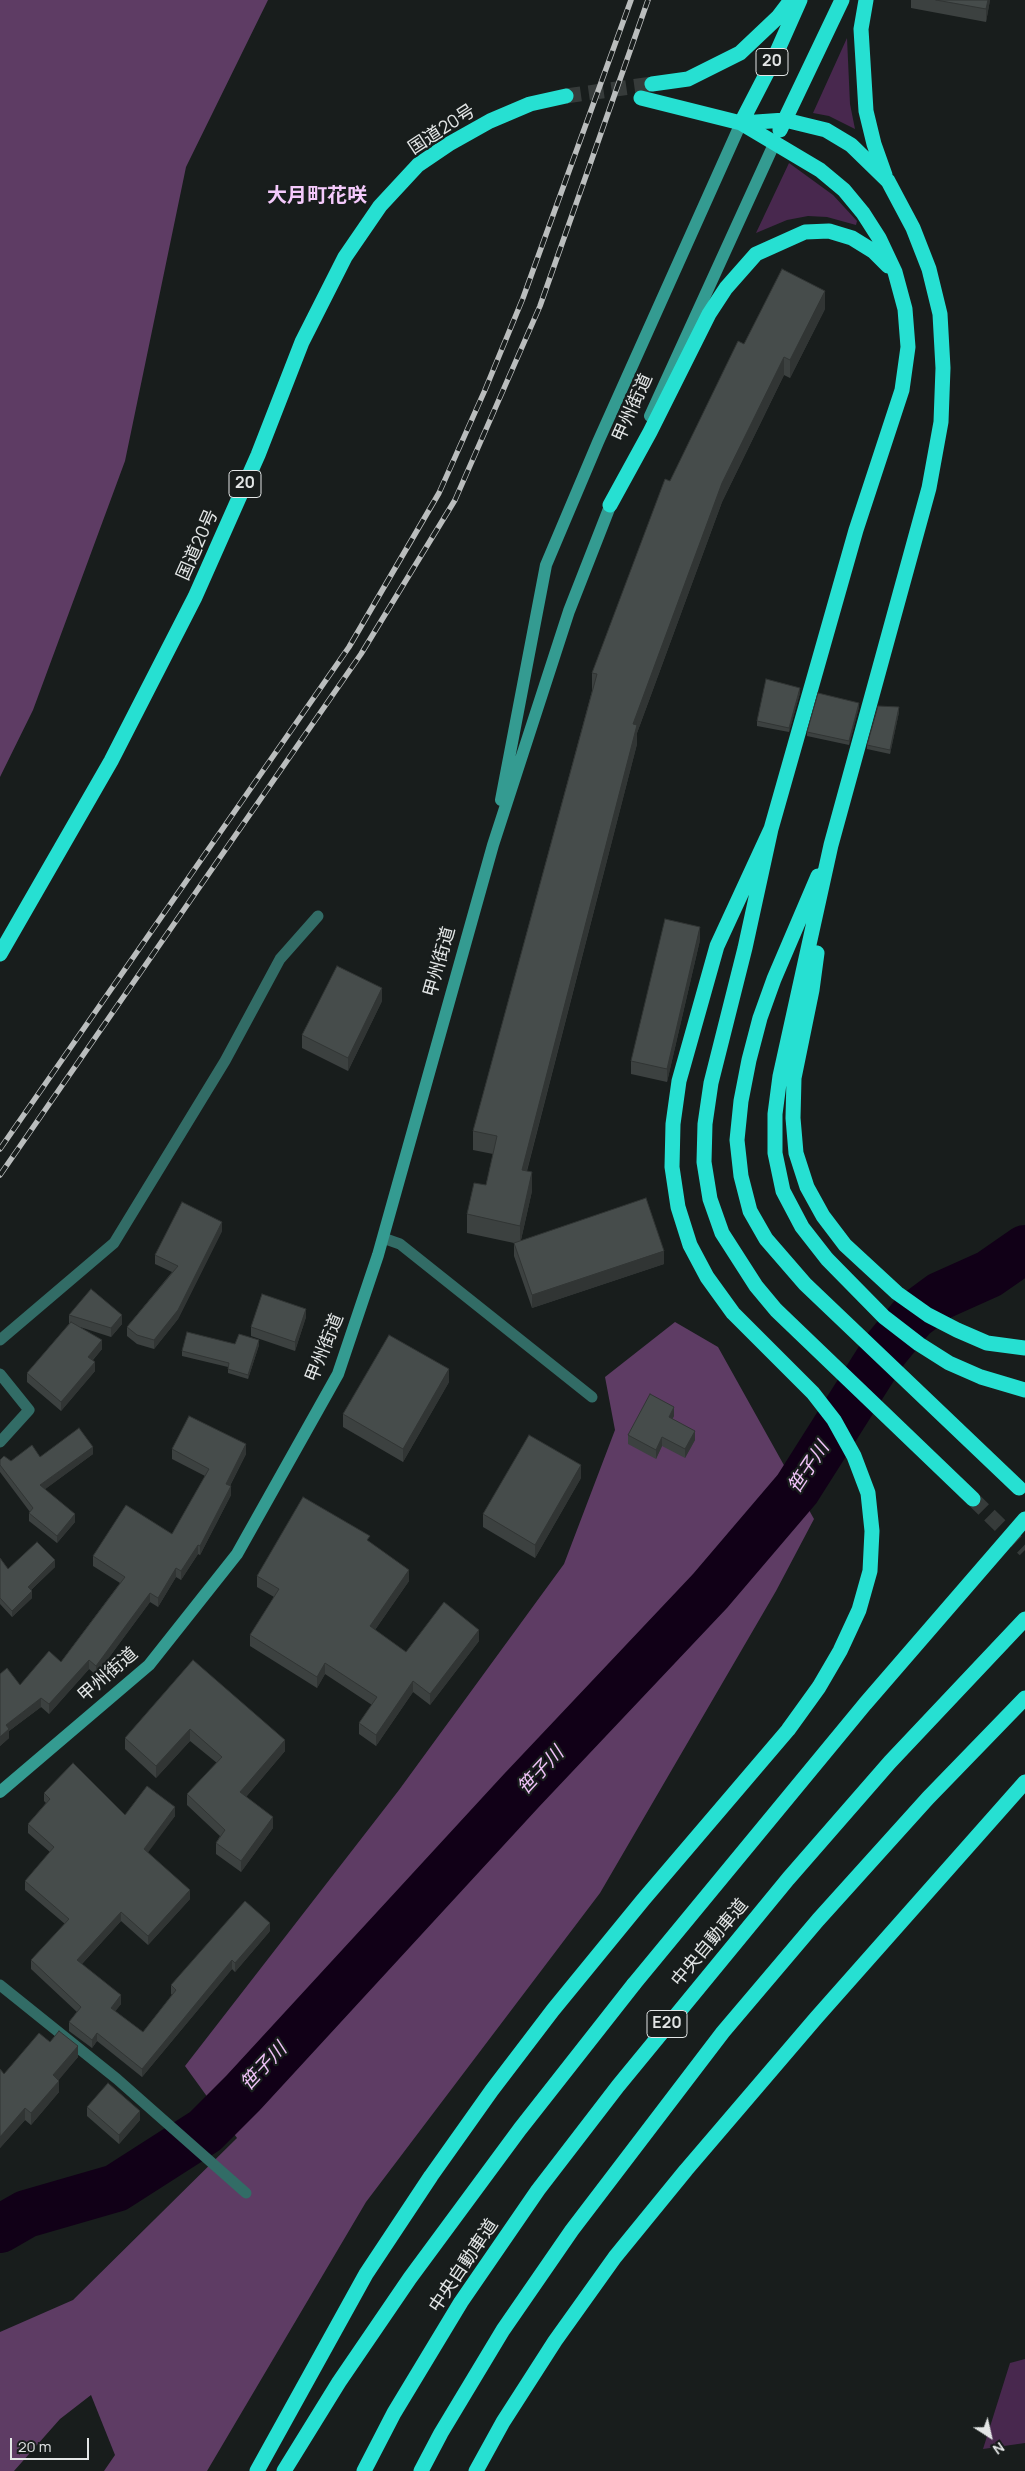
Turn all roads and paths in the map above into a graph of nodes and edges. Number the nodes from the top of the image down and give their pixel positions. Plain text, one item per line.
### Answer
1 (791, 0) edge
2 (800, 0) edge
3 (842, 0) edge
4 (866, 0) edge
5 (652, 84) tunnel mouth
6 (566, 96) tunnel mouth
7 (641, 98) tunnel mouth
8 (785, 120) junction
9 (741, 123) junction
10 (775, 142) junction
11 (888, 181) junction
12 (895, 272) junction
13 (610, 505) junction
14 (771, 829) junction
15 (493, 845) junction
16 (831, 845) junction
17 (318, 916) dead end
18 (0, 954) edge
19 (383, 1238) junction
20 (0, 1340) edge
21 (1023, 1348) edge
22 (0, 1374) edge
23 (1022, 1390) edge
24 (592, 1397) dead end
25 (0, 1442) edge
26 (1019, 1488) dead end
27 (973, 1499) tunnel mouth
28 (1025, 1518) edge
29 (1025, 1619) edge
30 (1025, 1698) edge
31 (1025, 1782) edge
32 (0, 1792) edge
33 (0, 1985) edge
34 (246, 2193) dead end
35 (257, 2471) edge
36 (284, 2471) edge
37 (364, 2471) edge
38 (421, 2471) edge
39 (476, 2471) edge

1 - 5 highway
2 - 9 highway, 甲州街道 / 20
3 - 8 highway, 甲州街道 / 20
4 - 11 highway
6 - 18 highway, 国道20号 / 20
7 - 9 highway
8 - 9 highway
8 - 10 highway, 甲州街道 / 20
8 - 11 highway
9 - 10 highway
9 - 15 main road, 甲州街道
10 - 12 highway
10 - 13 main road, 甲州街道
11 - 16 highway
12 - 13 highway
12 - 14 highway
13 - 15 main road, 甲州街道
14 - 27 highway
14 - 35 highway
15 - 19 main road, 甲州街道
16 - 21 highway
16 - 23 highway
16 - 26 highway
17 - 20 lane
19 - 24 lane
19 - 32 main road, 甲州街道
22 - 25 lane
28 - 36 highway, bridge
29 - 37 highway, 中央自動車道 / E20
30 - 38 highway, E20
31 - 39 highway
33 - 34 lane

